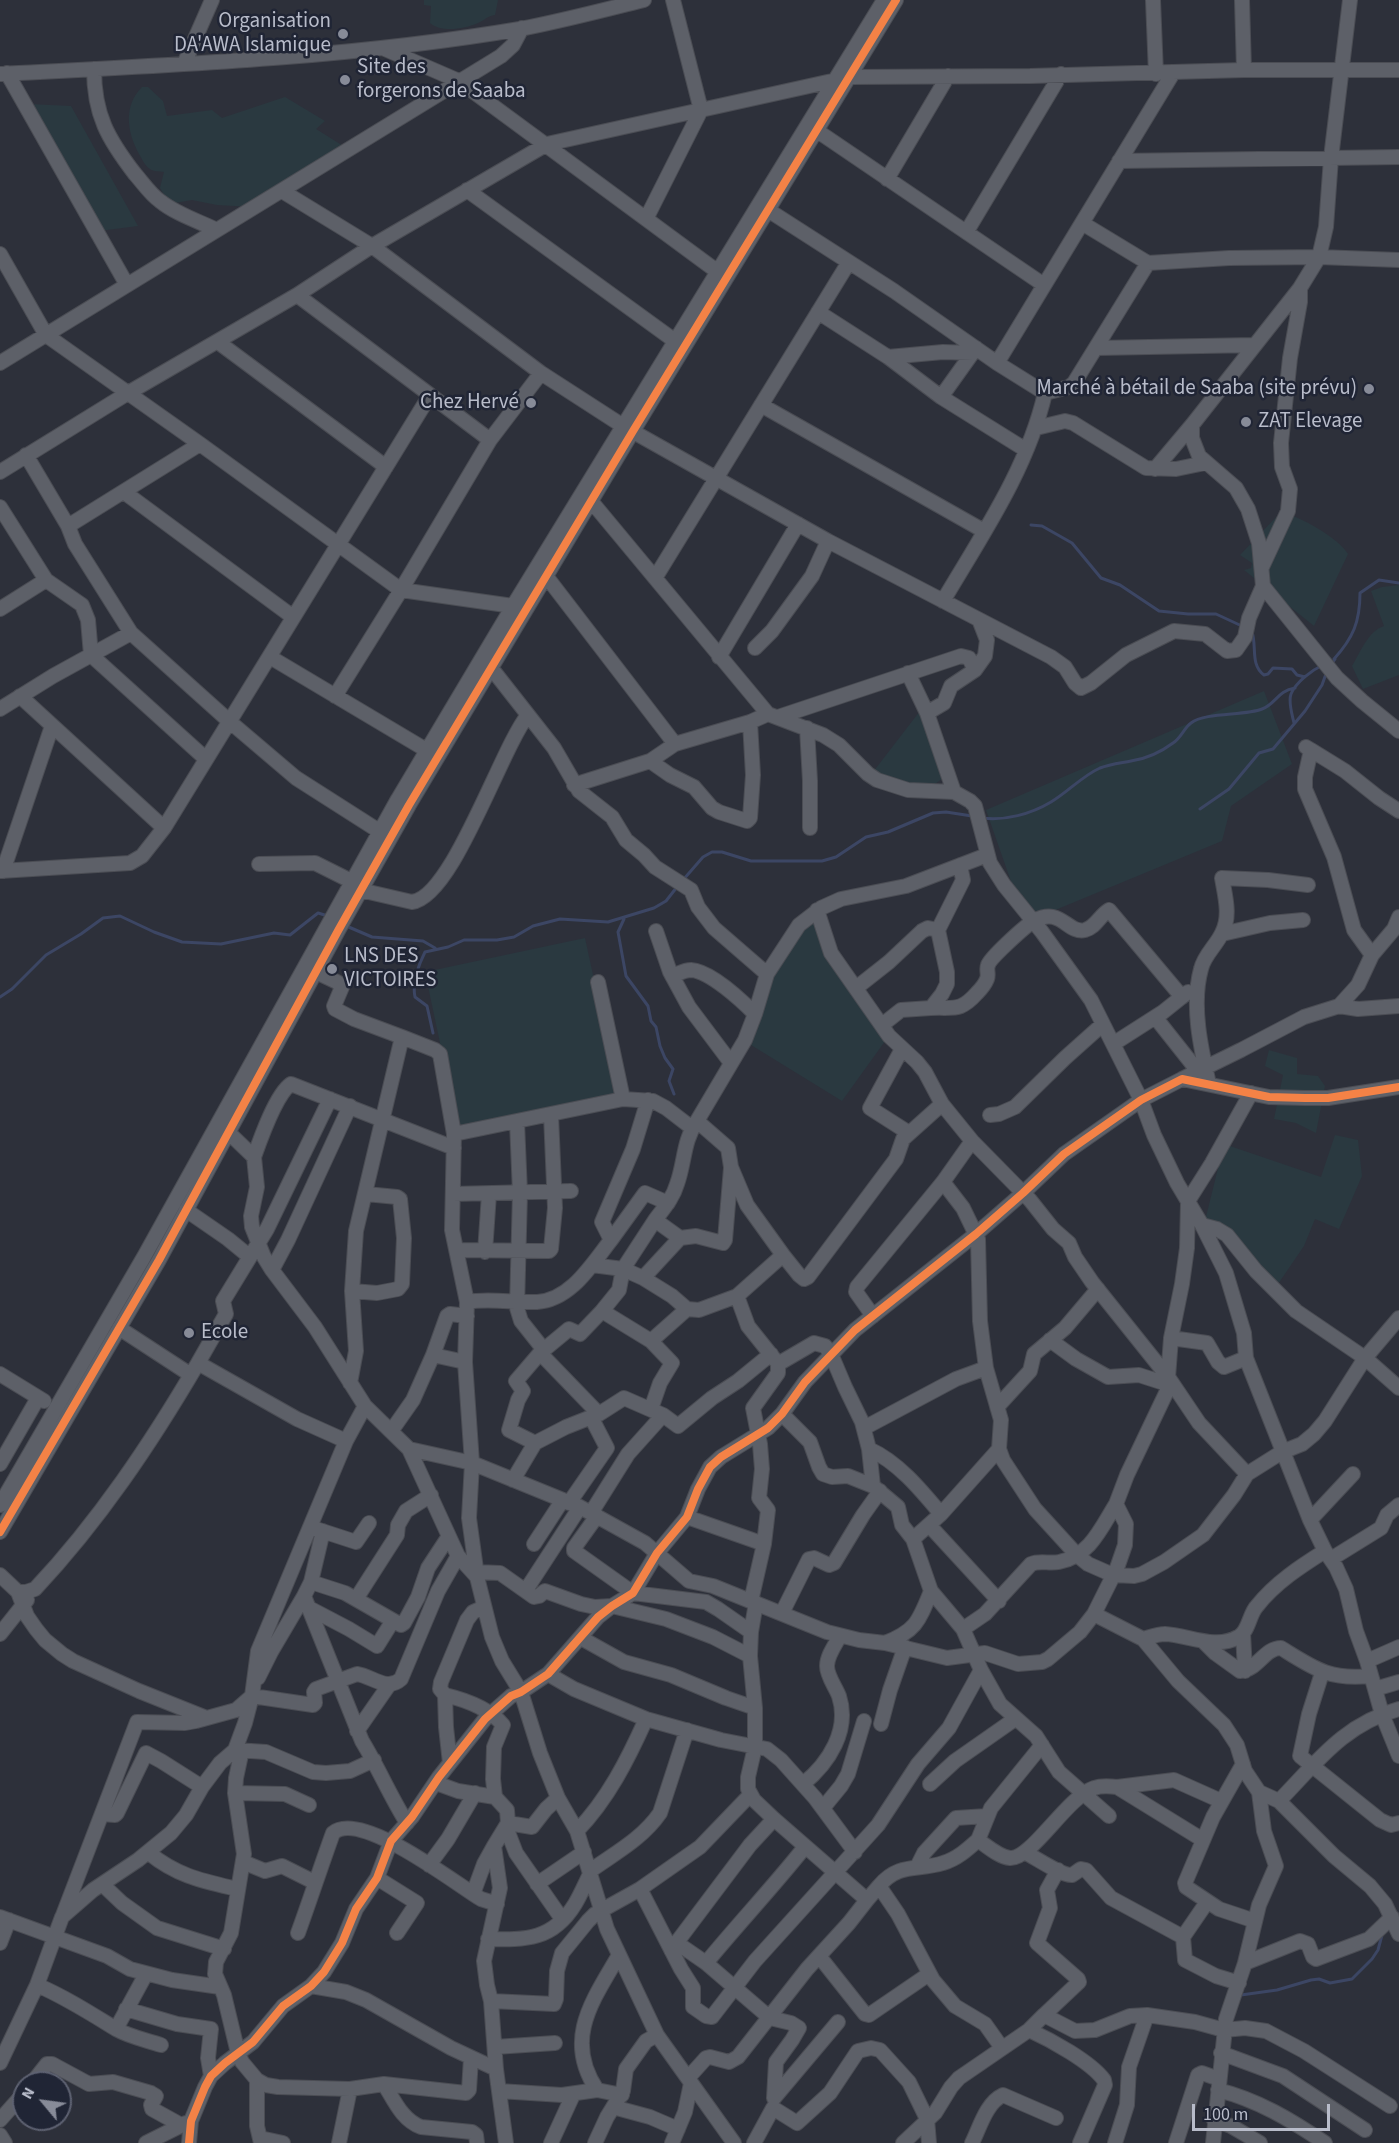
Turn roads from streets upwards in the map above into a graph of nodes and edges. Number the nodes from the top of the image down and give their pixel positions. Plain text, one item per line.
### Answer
1 (212, 0) edge
2 (645, 0) edge
3 (673, 0) edge
4 (884, 0) edge
5 (896, 0) edge
6 (1153, 0) edge
7 (1242, 0) edge
8 (1350, 0) edge
9 (522, 28) junction
10 (384, 48) junction
11 (184, 64) junction
12 (94, 69) junction
13 (1244, 70) junction
14 (1399, 70) edge
15 (1341, 71) junction
16 (1173, 73) junction
17 (4, 74) edge
18 (1061, 74) junction
19 (1156, 74) junction
20 (948, 76) junction
21 (843, 78) junction
22 (459, 81) junction
23 (701, 110) junction
24 (813, 128) junction
25 (547, 144) junction
26 (1399, 157) edge
27 (1331, 158) junction
28 (1119, 161) junction
29 (887, 179) junction
30 (467, 190) junction
31 (282, 191) junction
32 (768, 210) junction
33 (646, 219) junction
34 (1082, 223) junction
35 (217, 230) junction
36 (967, 231) junction
37 (372, 246) junction
38 (0, 254) edge
39 (1319, 257) junction
40 (1399, 260) edge
41 (849, 262) junction
42 (1148, 263) junction
43 (718, 272) junction
44 (127, 285) junction
45 (1044, 285) junction
46 (1300, 288) junction
47 (297, 295) junction
48 (818, 312) junction
49 (46, 335) junction
50 (675, 341) junction
51 (218, 342) junction
52 (1254, 345) junction
53 (1097, 348) junction
54 (974, 351) junction
55 (888, 357) junction
56 (0, 363) edge
57 (997, 363) junction
58 (541, 373) junction
59 (128, 393) junction
60 (1045, 393) junction
61 (430, 396) junction
62 (941, 398) junction
63 (761, 405) junction
64 (1192, 425) junction
65 (628, 428) junction
66 (1036, 428) junction
67 (490, 440) junction
68 (201, 444) junction
69 (1026, 450) junction
70 (26, 455) junction
71 (1205, 463) junction
72 (386, 467) junction
73 (1155, 469) junction
74 (0, 472) edge
75 (716, 478) junction
76 (124, 492) junction
77 (591, 501) junction
78 (0, 507) edge
79 (798, 525) junction
80 (68, 526) junction
81 (984, 531) junction
82 (828, 541) junction
83 (339, 546) junction
84 (1262, 567) junction
85 (546, 576) junction
86 (656, 578) junction
87 (46, 580) junction
88 (1263, 586) junction
89 (104, 590) junction
90 (401, 590) junction
91 (943, 601) junction
92 (82, 605) junction
93 (513, 606) junction
94 (0, 609) edge
95 (293, 617) junction
96 (980, 622) junction
97 (131, 633) junction
98 (755, 648) dead end
99 (91, 654) junction
100 (270, 657) junction
101 (720, 657) junction
102 (492, 669) junction
103 (975, 670) junction
104 (908, 673) junction
105 (20, 696) junction
106 (335, 696) junction
107 (0, 709) edge
108 (927, 713) junction
109 (528, 715) junction
110 (773, 715) junction
111 (229, 722) junction
112 (750, 722) junction
113 (52, 726) junction
114 (807, 728) junction
115 (1399, 730) edge
116 (675, 744) junction
117 (433, 753) junction
118 (206, 759) junction
119 (650, 761) junction
120 (574, 785) junction
121 (954, 792) junction
122 (1399, 811) edge
123 (164, 828) junction
124 (810, 828) dead end
125 (379, 831) junction
126 (987, 855) junction
127 (259, 864) dead end
128 (960, 865) junction
129 (2, 871) edge
130 (1308, 885) dead end
131 (356, 886) junction
132 (817, 910) junction
133 (1399, 917) edge
134 (1303, 920) dead end
135 (1033, 921) junction
136 (333, 926) junction
137 (938, 930) junction
138 (656, 931) dead end
139 (1222, 934) junction
140 (1371, 955) junction
141 (316, 972) junction
142 (767, 974) junction
143 (672, 976) junction
144 (598, 982) dead end
145 (1198, 986) junction
146 (856, 988) junction
147 (1182, 997) junction
148 (1339, 1006) junction
149 (1399, 1006) edge
150 (931, 1008) junction
151 (755, 1014) junction
152 (1155, 1017) junction
153 (1103, 1024) junction
154 (882, 1025) junction
155 (402, 1037) junction
156 (1113, 1044) junction
157 (902, 1049) junction
158 (731, 1063) junction
159 (1201, 1068) junction
160 (1182, 1079) junction
161 (1209, 1084) junction
162 (1399, 1087) edge
163 (1251, 1093) junction
164 (623, 1099) junction
165 (330, 1100) junction
166 (648, 1100) junction
167 (1142, 1100) junction
168 (942, 1104) junction
169 (350, 1106) junction
170 (551, 1115) junction
171 (990, 1115) dead end
172 (383, 1120) junction
173 (517, 1122) junction
174 (694, 1125) junction
175 (228, 1132) junction
176 (909, 1133) junction
177 (454, 1141) junction
178 (972, 1141) junction
179 (254, 1158) junction
180 (731, 1167) junction
181 (943, 1182) junction
182 (571, 1191) dead end
183 (554, 1192) junction
184 (520, 1193) junction
185 (1023, 1193) junction
186 (366, 1194) junction
187 (453, 1194) junction
188 (489, 1194) junction
189 (1188, 1202) junction
190 (668, 1203) junction
191 (186, 1210) junction
192 (655, 1220) junction
193 (1202, 1225) junction
194 (976, 1234) junction
195 (680, 1238) junction
196 (611, 1240) junction
197 (258, 1242) junction
198 (456, 1250) junction
199 (518, 1251) junction
200 (485, 1252) junction
201 (783, 1255) junction
202 (250, 1257) junction
203 (592, 1264) junction
204 (623, 1269) junction
205 (272, 1270) junction
206 (643, 1278) junction
207 (1098, 1289) junction
208 (352, 1291) junction
209 (737, 1296) junction
210 (516, 1300) junction
211 (467, 1309) junction
212 (687, 1309) junction
213 (602, 1311) junction
214 (873, 1316) junction
215 (1399, 1318) edge
216 (119, 1328) junction
217 (1171, 1338) junction
218 (1050, 1340) junction
219 (651, 1341) junction
220 (542, 1352) junction
221 (831, 1354) junction
222 (433, 1355) junction
223 (1246, 1358) junction
224 (1365, 1358) junction
225 (775, 1359) junction
226 (465, 1362) junction
227 (986, 1368) junction
228 (195, 1369) junction
229 (1, 1377) edge
230 (1168, 1380) junction
231 (350, 1383) junction
232 (1399, 1388) edge
233 (38, 1398) junction
234 (365, 1406) junction
235 (997, 1407) junction
236 (57, 1408) junction
237 (657, 1412) junction
238 (782, 1414) junction
239 (595, 1415) junction
240 (864, 1428) junction
241 (392, 1430) junction
242 (759, 1435) junction
243 (345, 1441) junction
244 (535, 1443) junction
245 (409, 1449) junction
246 (869, 1449) junction
247 (999, 1449) junction
248 (1282, 1452) junction
249 (472, 1463) junction
250 (0, 1464) edge
251 (1247, 1474) junction
252 (1353, 1474) dead end
253 (513, 1480) junction
254 (876, 1489) junction
255 (431, 1495) junction
256 (1116, 1504) junction
257 (0, 1505) edge
258 (1399, 1505) edge
259 (580, 1508) junction
260 (941, 1514) junction
261 (687, 1517) junction
262 (1310, 1520) junction
263 (369, 1522) dead end
264 (929, 1525) junction
265 (308, 1526) junction
266 (323, 1531) junction
267 (0, 1532) edge
268 (449, 1536) junction
269 (913, 1539) junction
270 (534, 1544) dead end
271 (764, 1544) junction
272 (657, 1553) junction
273 (1328, 1555) junction
274 (458, 1556) junction
275 (1077, 1556) junction
276 (476, 1574) junction
277 (0, 1575) edge
278 (1113, 1575) junction
279 (286, 1584) junction
280 (35, 1589) junction
281 (526, 1590) junction
282 (931, 1591) junction
283 (18, 1592) junction
284 (633, 1593) junction
285 (307, 1595) junction
286 (356, 1599) junction
287 (999, 1601) junction
288 (753, 1602) junction
289 (23, 1605) junction
290 (612, 1606) junction
291 (484, 1607) junction
292 (782, 1613) junction
293 (1094, 1614) junction
294 (392, 1622) junction
295 (963, 1629) junction
296 (751, 1632) junction
297 (1243, 1633) junction
298 (0, 1634) edge
299 (840, 1636) junction
300 (581, 1638) junction
301 (1143, 1639) junction
302 (1203, 1641) junction
303 (885, 1642) junction
304 (905, 1647) junction
305 (1399, 1647) edge
306 (974, 1655) junction
307 (750, 1656) junction
308 (1367, 1661) junction
309 (981, 1670) junction
310 (1245, 1671) junction
311 (1322, 1672) junction
312 (548, 1674) junction
313 (340, 1682) junction
314 (1399, 1682) edge
315 (1373, 1683) junction
316 (388, 1685) junction
317 (252, 1692) junction
318 (521, 1692) junction
319 (445, 1695) junction
320 (755, 1708) junction
321 (1399, 1709) edge
322 (490, 1713) junction
323 (1382, 1714) junction
324 (204, 1717) junction
325 (646, 1719) junction
326 (1015, 1719) junction
327 (864, 1721) dead end
328 (881, 1724) dead end
329 (687, 1730) junction
330 (357, 1731) junction
331 (1042, 1745) junction
332 (755, 1747) junction
333 (238, 1750) junction
334 (1399, 1756) edge
335 (374, 1760) junction
336 (450, 1763) junction
337 (1243, 1764) junction
338 (1312, 1767) junction
339 (436, 1783) junction
340 (803, 1784) junction
341 (930, 1784) dead end
342 (202, 1787) junction
343 (1117, 1787) junction
344 (1259, 1792) junction
345 (235, 1793) junction
346 (475, 1793) junction
347 (1083, 1793) junction
348 (750, 1795) junction
349 (495, 1797) junction
350 (558, 1798) junction
351 (1221, 1801) junction
352 (1279, 1801) junction
353 (309, 1804) dead end
354 (823, 1808) junction
355 (102, 1814) junction
356 (987, 1816) junction
357 (1110, 1816) dead end
358 (774, 1819) junction
359 (407, 1823) junction
360 (1399, 1823) edge
361 (507, 1825) junction
362 (577, 1831) junction
363 (978, 1839) junction
364 (1203, 1840) junction
365 (392, 1841) junction
366 (494, 1846) junction
367 (804, 1848) junction
368 (584, 1852) junction
369 (855, 1852) junction
370 (149, 1853) junction
371 (1026, 1853) junction
372 (243, 1862) junction
373 (429, 1865) junction
374 (917, 1868) junction
375 (1058, 1870) junction
376 (590, 1873) junction
377 (835, 1874) junction
378 (377, 1878) junction
379 (314, 1882) junction
380 (102, 1884) junction
381 (537, 1884) junction
382 (879, 1886) junction
383 (237, 1889) junction
384 (640, 1889) junction
385 (473, 1894) junction
386 (867, 1900) junction
387 (1207, 1902) junction
388 (497, 1904) junction
389 (601, 1911) junction
390 (62, 1917) junction
391 (1392, 1917) junction
392 (5, 1918) edge
393 (562, 1919) junction
394 (1255, 1921) junction
395 (298, 1933) dead end
396 (398, 1933) dead end
397 (1399, 1934) edge
398 (1183, 1937) junction
399 (54, 1938) junction
400 (488, 1939) junction
401 (0, 1943) edge
402 (674, 1946) junction
403 (224, 1949) junction
404 (620, 1955) junction
405 (819, 1956) junction
406 (706, 1963) junction
407 (1245, 1963) junction
408 (146, 1974) junction
409 (929, 1974) junction
410 (1239, 1983) junction
411 (37, 1985) junction
412 (311, 1986) junction
413 (220, 1987) junction
414 (734, 1987) junction
415 (491, 2001) junction
416 (126, 2009) junction
417 (1044, 2015) junction
418 (1147, 2015) junction
419 (770, 2018) junction
420 (838, 2022) dead end
421 (116, 2029) junction
422 (1029, 2030) junction
423 (1224, 2030) junction
424 (657, 2035) junction
425 (555, 2043) dead end
426 (161, 2045) dead end
427 (495, 2047) junction
428 (1002, 2048) junction
429 (238, 2053) junction
430 (1221, 2053) junction
431 (471, 2058) junction
432 (0, 2063) edge
433 (496, 2069) junction
434 (42, 2071) edge
435 (65, 2071) edge
436 (72, 2075) edge
437 (212, 2076) junction
438 (257, 2080) junction
439 (690, 2080) junction
440 (384, 2084) junction
441 (1219, 2084) junction
442 (350, 2089) junction
443 (597, 2090) junction
444 (499, 2091) junction
445 (573, 2095) junction
446 (622, 2095) junction
447 (773, 2103) junction
448 (12, 2106) edge
449 (1390, 2106) dead end
450 (613, 2107) junction
451 (1056, 2118) dead end
452 (927, 2119) junction
453 (0, 2120) edge
454 (1214, 2120) junction
455 (186, 2123) junction
456 (678, 2129) junction
457 (1365, 2130) dead end
458 (0, 2135) edge
459 (260, 2140) edge
460 (5, 2143) edge
461 (146, 2143) edge
462 (189, 2143) edge
463 (283, 2143) edge
464 (339, 2143) edge
465 (477, 2143) edge
466 (506, 2143) edge
467 (551, 2143) edge
468 (595, 2143) edge
469 (672, 2143) edge
470 (734, 2143) edge
471 (754, 2143) edge
472 (903, 2143) edge
473 (929, 2143) edge
474 (972, 2143) edge
475 (1080, 2143) edge
476 (1114, 2143) edge
477 (1176, 2143) edge
478 (1213, 2143) edge
479 (1260, 2143) edge
480 (1325, 2143) edge

1 - 11 street
2 - 9 street
3 - 23 street
4 - 21 street
5 - 21 street
6 - 19 street
7 - 13 street
8 - 15 street
9 - 10 street
9 - 22 street
10 - 11 street
10 - 22 street
11 - 12 street
12 - 17 street
12 - 35 street
13 - 15 street
13 - 16 street
14 - 15 street
15 - 27 street
16 - 19 street
16 - 28 street
17 - 44 street
18 - 19 street
18 - 20 street
18 - 36 street
20 - 21 street
20 - 29 street
21 - 23 street
21 - 24 street
22 - 25 street
22 - 31 street
23 - 25 street
23 - 33 street
24 - 29 street
24 - 32 street
24 - 43 street
25 - 30 street
25 - 33 street
26 - 27 street
27 - 28 street
27 - 39 street
28 - 34 street
29 - 36 street
30 - 37 street
30 - 50 street
31 - 35 street
31 - 37 street
32 - 41 street
32 - 65 street
33 - 43 street
34 - 42 street
34 - 45 street
35 - 44 street
36 - 45 street
37 - 47 street
37 - 58 street
38 - 49 street
39 - 40 street
39 - 42 street
39 - 46 street
41 - 48 street
41 - 54 street
42 - 53 street
43 - 50 street
44 - 49 street
45 - 57 street
46 - 52 street
46 - 84 street
47 - 51 street
47 - 61 street
48 - 55 street
48 - 63 street
49 - 56 street
49 - 59 street
50 - 65 street
51 - 59 street
51 - 72 street
52 - 53 street
52 - 64 street
53 - 60 street
54 - 55 street
54 - 57 street
54 - 62 street
55 - 62 street
57 - 60 street
58 - 65 street
58 - 67 street
59 - 68 street
59 - 70 street
60 - 66 street
61 - 67 street
61 - 72 street
62 - 69 street
63 - 75 street
63 - 81 street
64 - 71 street
64 - 73 street
65 - 75 street
65 - 77 street
65 - 93 street
66 - 69 street
66 - 73 street
67 - 90 street
68 - 76 street
68 - 83 street
69 - 81 street
70 - 74 street
70 - 80 street
71 - 73 street
71 - 84 street
72 - 83 street
75 - 79 street
75 - 86 street
76 - 80 street
76 - 95 street
77 - 85 street
77 - 86 street
78 - 87 street
79 - 82 street
79 - 101 street
80 - 89 street
81 - 91 street
82 - 91 street
82 - 98 street
83 - 90 street
83 - 95 street
84 - 88 street
85 - 102 street
85 - 116 street
86 - 101 street
87 - 92 street
87 - 94 street
88 - 96 street
88 - 115 street
89 - 92 street
89 - 97 street
90 - 93 street
90 - 106 street
91 - 96 street
92 - 99 street
93 - 117 street
95 - 100 street
96 - 103 street
97 - 99 street
97 - 111 street
99 - 105 street
99 - 118 street
100 - 106 street
100 - 111 street
101 - 110 street
102 - 109 street
102 - 117 street
103 - 104 street
103 - 108 street
104 - 108 street
104 - 110 street
105 - 107 street
105 - 113 street
106 - 117 street
108 - 121 street
109 - 120 street
109 - 131 street
110 - 112 street
110 - 114 street
111 - 118 street
111 - 125 street
112 - 116 street
112 - 119 street
113 - 123 street
113 - 129 street
114 - 121 street
114 - 124 street
116 - 119 street
117 - 125 street
117 - 131 street
118 - 123 street
119 - 120 street
120 - 142 street
121 - 126 street
122 - 140 street
123 - 129 street
125 - 131 street
126 - 128 street
126 - 135 street
127 - 131 street
128 - 132 street
128 - 137 street
130 - 139 street
131 - 136 street
132 - 142 street
132 - 146 street
133 - 140 street
134 - 139 street
135 - 147 street
135 - 150 street
135 - 153 street
136 - 141 street
136 - 236 street
137 - 146 street
137 - 150 street
138 - 143 street
139 - 145 street
140 - 148 street
141 - 155 street
141 - 175 street
142 - 151 street
143 - 151 street
143 - 158 street
144 - 164 street
145 - 147 street
145 - 159 street
146 - 154 street
147 - 152 street
148 - 149 street
148 - 159 street
150 - 154 street
151 - 158 street
152 - 156 street
152 - 159 street
153 - 156 street
153 - 171 street
154 - 157 street
155 - 172 street
155 - 177 street
156 - 167 street
157 - 168 street
157 - 176 street
158 - 174 street
159 - 160 street
159 - 161 street
160 - 161 street
160 - 167 street
161 - 163 street
162 - 163 street
163 - 189 street
164 - 166 street
164 - 170 street
165 - 169 street
165 - 179 street
165 - 197 street
166 - 174 street
166 - 196 street
167 - 185 street
167 - 189 street
168 - 176 street
168 - 178 street
169 - 172 street
169 - 205 street
170 - 173 street
170 - 183 street
172 - 177 street
172 - 186 street
173 - 177 street
173 - 184 street
174 - 180 street
174 - 190 street
175 - 179 street
175 - 191 street
176 - 201 street
177 - 187 street
178 - 181 street
178 - 185 street
179 - 197 street
180 - 195 street
180 - 201 street
181 - 194 street
181 - 214 street
182 - 183 street
183 - 184 street
183 - 199 street
184 - 188 street
184 - 199 street
185 - 194 street
185 - 207 street
186 - 208 street
186 - 208 street
187 - 188 street
187 - 198 street
188 - 200 street
189 - 193 street
189 - 217 street
190 - 192 street
190 - 196 street
191 - 202 street
191 - 216 street
192 - 195 street
192 - 204 street
193 - 223 street
193 - 224 street
194 - 214 street
194 - 227 street
195 - 206 street
196 - 203 street
197 - 202 street
197 - 205 street
198 - 200 street
198 - 211 street
199 - 200 street
199 - 210 street
201 - 209 street
202 - 228 street
203 - 204 street
203 - 210 street
204 - 206 street
204 - 213 street
205 - 231 street
206 - 212 street
207 - 218 street
207 - 230 street
208 - 231 street
209 - 212 street
209 - 225 street
210 - 211 street
210 - 220 street
211 - 222 street
211 - 226 street
212 - 219 street
213 - 219 street
213 - 220 street
214 - 221 street
215 - 224 street
216 - 228 street
216 - 267 street
217 - 223 street
217 - 230 street
218 - 230 street
218 - 235 street
219 - 237 street
220 - 239 street
220 - 244 street
221 - 225 street
221 - 238 street
221 - 240 street
222 - 226 street
222 - 241 street
223 - 248 street
224 - 232 street
224 - 248 street
225 - 237 street
225 - 242 street
226 - 249 street
227 - 235 street
227 - 240 street
228 - 243 street
228 - 280 street
229 - 233 street
230 - 251 street
230 - 256 street
231 - 234 street
233 - 236 street
233 - 250 street
234 - 241 street
234 - 243 street
235 - 247 street
236 - 257 street
237 - 239 street
237 - 259 street
238 - 242 street
238 - 254 street
239 - 244 street
239 - 259 street
240 - 246 street
241 - 245 street
242 - 261 street
242 - 271 street
243 - 265 street
244 - 253 street
245 - 249 street
245 - 255 street
246 - 254 street
246 - 260 street
247 - 260 street
247 - 275 street
248 - 251 street
248 - 262 street
249 - 253 street
249 - 276 street
251 - 278 street
252 - 262 street
253 - 259 street
254 - 269 street
254 - 292 street
255 - 268 street
255 - 286 street
256 - 275 street
256 - 278 street
258 - 273 street
259 - 270 street
259 - 272 street
259 - 281 street
259 - 284 street
260 - 264 street
261 - 271 street
261 - 272 street
262 - 273 street
263 - 266 street
264 - 269 street
264 - 287 street
265 - 266 street
265 - 279 street
266 - 285 street
268 - 274 street
268 - 294 street
269 - 282 street
271 - 288 street
272 - 284 street
272 - 288 street
273 - 297 street
273 - 308 street
274 - 276 street
274 - 316 street
275 - 278 street
275 - 287 street
276 - 281 street
276 - 291 street
277 - 283 street
278 - 293 street
279 - 285 street
279 - 317 street
280 - 283 street
280 - 289 street
281 - 290 street
282 - 295 street
282 - 303 street
283 - 289 street
284 - 290 street
284 - 296 street
285 - 286 street
285 - 294 street
285 - 313 street
285 - 317 street
286 - 294 street
287 - 295 street
288 - 292 street
288 - 296 street
289 - 298 street
289 - 324 street
290 - 300 street
290 - 307 street
291 - 318 street
291 - 319 street
292 - 299 street
293 - 301 street
293 - 306 street
295 - 306 street
296 - 307 street
297 - 302 street
297 - 310 street
299 - 303 street
299 - 340 street
300 - 312 street
300 - 320 street
301 - 302 street
301 - 337 street
302 - 310 street
303 - 304 street
304 - 306 street
304 - 328 street
305 - 308 street
306 - 309 street
307 - 320 street
308 - 315 street
309 - 326 street
309 - 369 street
310 - 311 street
311 - 315 street
311 - 338 street
312 - 318 street
312 - 325 street
313 - 316 street
313 - 317 street
313 - 330 street
314 - 315 street
315 - 323 street
316 - 330 street
317 - 324 street
317 - 333 street
318 - 322 street
318 - 350 street
319 - 322 street
319 - 336 street
320 - 332 street
321 - 323 street
322 - 336 street
322 - 349 street
323 - 334 street
323 - 338 street
324 - 355 street
325 - 329 street
325 - 362 street
326 - 331 street
326 - 341 street
327 - 354 street
329 - 332 street
329 - 376 street
330 - 335 street
331 - 347 street
331 - 356 street
332 - 340 street
332 - 348 street
333 - 335 street
333 - 342 street
333 - 345 street
335 - 359 street
336 - 339 street
337 - 344 street
337 - 351 street
338 - 352 street
338 - 360 street
339 - 346 street
339 - 359 street
340 - 354 street
342 - 355 street
342 - 370 street
343 - 347 street
343 - 351 street
343 - 364 street
344 - 352 street
344 - 394 street
345 - 353 street
345 - 372 street
346 - 349 street
346 - 373 street
347 - 357 street
347 - 371 street
348 - 358 street
348 - 384 street
349 - 361 street
350 - 361 street
350 - 362 street
351 - 364 street
352 - 391 street
354 - 369 street
355 - 390 street
356 - 363 street
356 - 374 street
358 - 367 street
358 - 402 street
359 - 365 street
361 - 366 street
361 - 381 street
362 - 368 street
363 - 371 street
363 - 374 street
364 - 387 street
365 - 373 street
365 - 378 street
365 - 379 street
366 - 385 street
366 - 388 street
367 - 377 street
367 - 406 street
368 - 376 street
368 - 381 street
369 - 377 street
370 - 380 street
370 - 383 street
371 - 375 street
372 - 379 street
372 - 383 street
373 - 385 street
374 - 382 street
375 - 398 street
375 - 417 street
376 - 389 street
376 - 393 street
377 - 386 street
377 - 414 street
378 - 396 street
378 - 412 street
379 - 395 street
380 - 390 street
380 - 403 street
381 - 393 street
382 - 386 street
382 - 409 street
383 - 403 street
384 - 389 street
384 - 402 street
385 - 388 street
386 - 405 street
387 - 394 street
387 - 398 street
388 - 400 street
389 - 404 street
389 - 415 street
390 - 399 street
391 - 397 street
391 - 407 street
392 - 399 street
392 - 401 street
393 - 400 street
394 - 407 street
398 - 410 street
399 - 408 street
399 - 411 street
400 - 415 street
402 - 406 street
402 - 414 street
403 - 413 street
404 - 424 street
404 - 443 street
405 - 409 street
405 - 419 street
406 - 414 street
407 - 410 street
408 - 413 street
408 - 416 street
409 - 428 street
410 - 423 street
411 - 421 street
411 - 432 street
412 - 429 street
412 - 431 street
413 - 429 street
414 - 419 street
415 - 427 street
416 - 421 street
416 - 437 street
417 - 418 street
417 - 422 street
418 - 423 street
418 - 476 street
419 - 439 street
419 - 447 street
420 - 447 street
421 - 426 street
422 - 428 street
422 - 475 street
423 - 430 street
423 - 449 street
424 - 439 street
424 - 446 street
425 - 427 street
427 - 433 street
428 - 452 street
429 - 437 street
429 - 438 street
430 - 441 street
430 - 457 street
431 - 433 street
431 - 440 street
433 - 444 street
434 - 435 street
436 - 455 street
437 - 455 street
438 - 442 street
438 - 459 street
439 - 456 street
439 - 470 street
440 - 442 street
440 - 465 street
441 - 454 street
441 - 477 street
441 - 480 street
442 - 464 street
443 - 445 street
443 - 446 street
444 - 445 street
444 - 466 street
445 - 467 street
446 - 450 street
447 - 452 street
447 - 471 street
448 - 453 street
450 - 456 street
450 - 468 street
451 - 474 street
452 - 472 street
452 - 473 street
454 - 478 street
454 - 479 street
455 - 461 street
455 - 462 street
456 - 469 street
458 - 460 street
459 - 463 street

